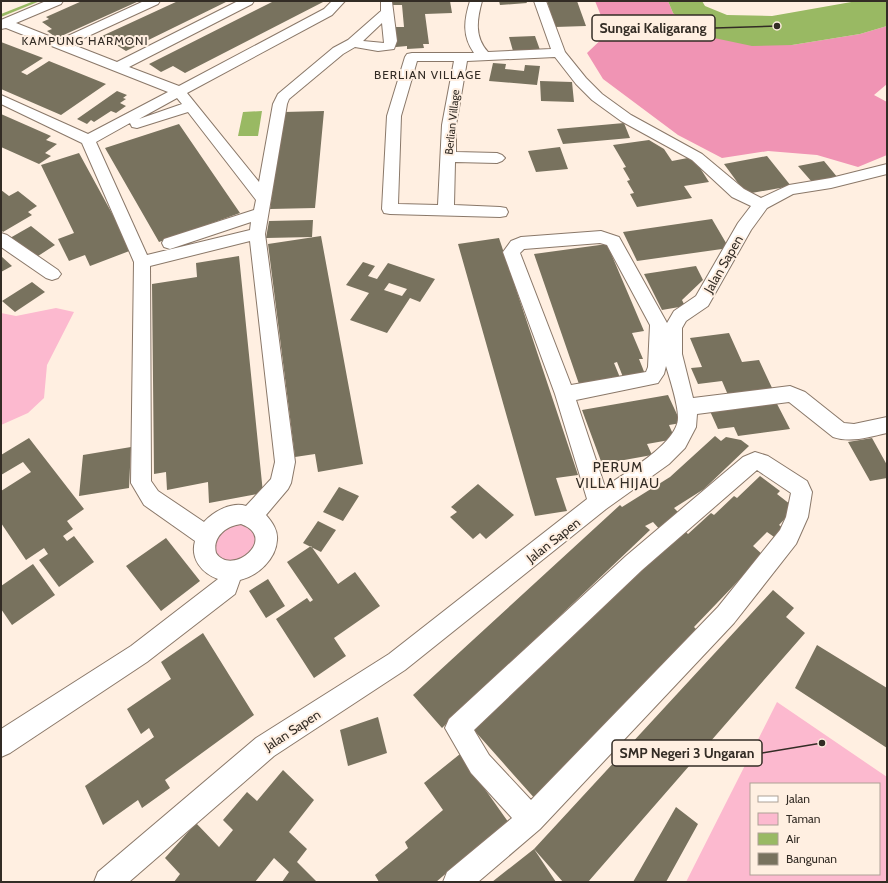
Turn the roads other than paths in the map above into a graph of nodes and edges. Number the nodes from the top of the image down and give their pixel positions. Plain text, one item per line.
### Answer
1 (57, 1) edge
2 (154, 1) edge
3 (248, 1) edge
4 (339, 1) edge
5 (476, 1) edge
6 (540, 1) edge
7 (387, 7) edge
8 (3, 24) edge
9 (353, 43) junction
10 (60, 44) junction
11 (559, 53) junction
12 (484, 56) junction
13 (461, 57) junction
14 (118, 67) junction
15 (179, 91) junction
16 (1, 99) edge
17 (191, 106) junction
18 (88, 140) junction
19 (448, 157) junction
20 (497, 158) dead end
21 (887, 169) edge
22 (761, 204) junction
23 (263, 206) junction
24 (446, 210) junction
25 (500, 212) dead end
26 (258, 234) junction
27 (1, 239) edge
28 (140, 258) junction
29 (52, 274) dead end
30 (564, 394) junction
31 (687, 407) junction
32 (887, 425) edge
33 (599, 502) junction
34 (251, 516) junction
35 (206, 536) junction
36 (232, 571) junction
37 (1, 744) edge
38 (531, 820) junction
39 (108, 882) edge
40 (457, 882) edge

1 - 8 street
2 - 10 street
3 - 14 street
4 - 15 street
5 - 12 street
6 - 11 street
7 - 9 street
7 - 9 street
8 - 10 street
9 - 23 street
10 - 14 street
11 - 12 street
11 - 22 street
12 - 13 street
13 - 19 street, Berlian Village
13 - 24 street
14 - 15 street
15 - 17 street
15 - 18 street
16 - 18 street
17 - 18 street
17 - 23 street
18 - 28 street
19 - 20 street
19 - 24 street, Berlian Village
21 - 22 street, Jalan Sapen
22 - 31 street, Jalan Sapen
23 - 26 street
23 - 28 street
24 - 25 street
26 - 28 street
26 - 34 street
27 - 29 street
28 - 35 street
30 - 30 street
30 - 33 street
31 - 32 street
31 - 33 street, Jalan Sapen
33 - 39 street, Jalan Sapen
34 - 35 street
34 - 36 street
35 - 36 street
36 - 37 street
38 - 38 street
38 - 40 street

